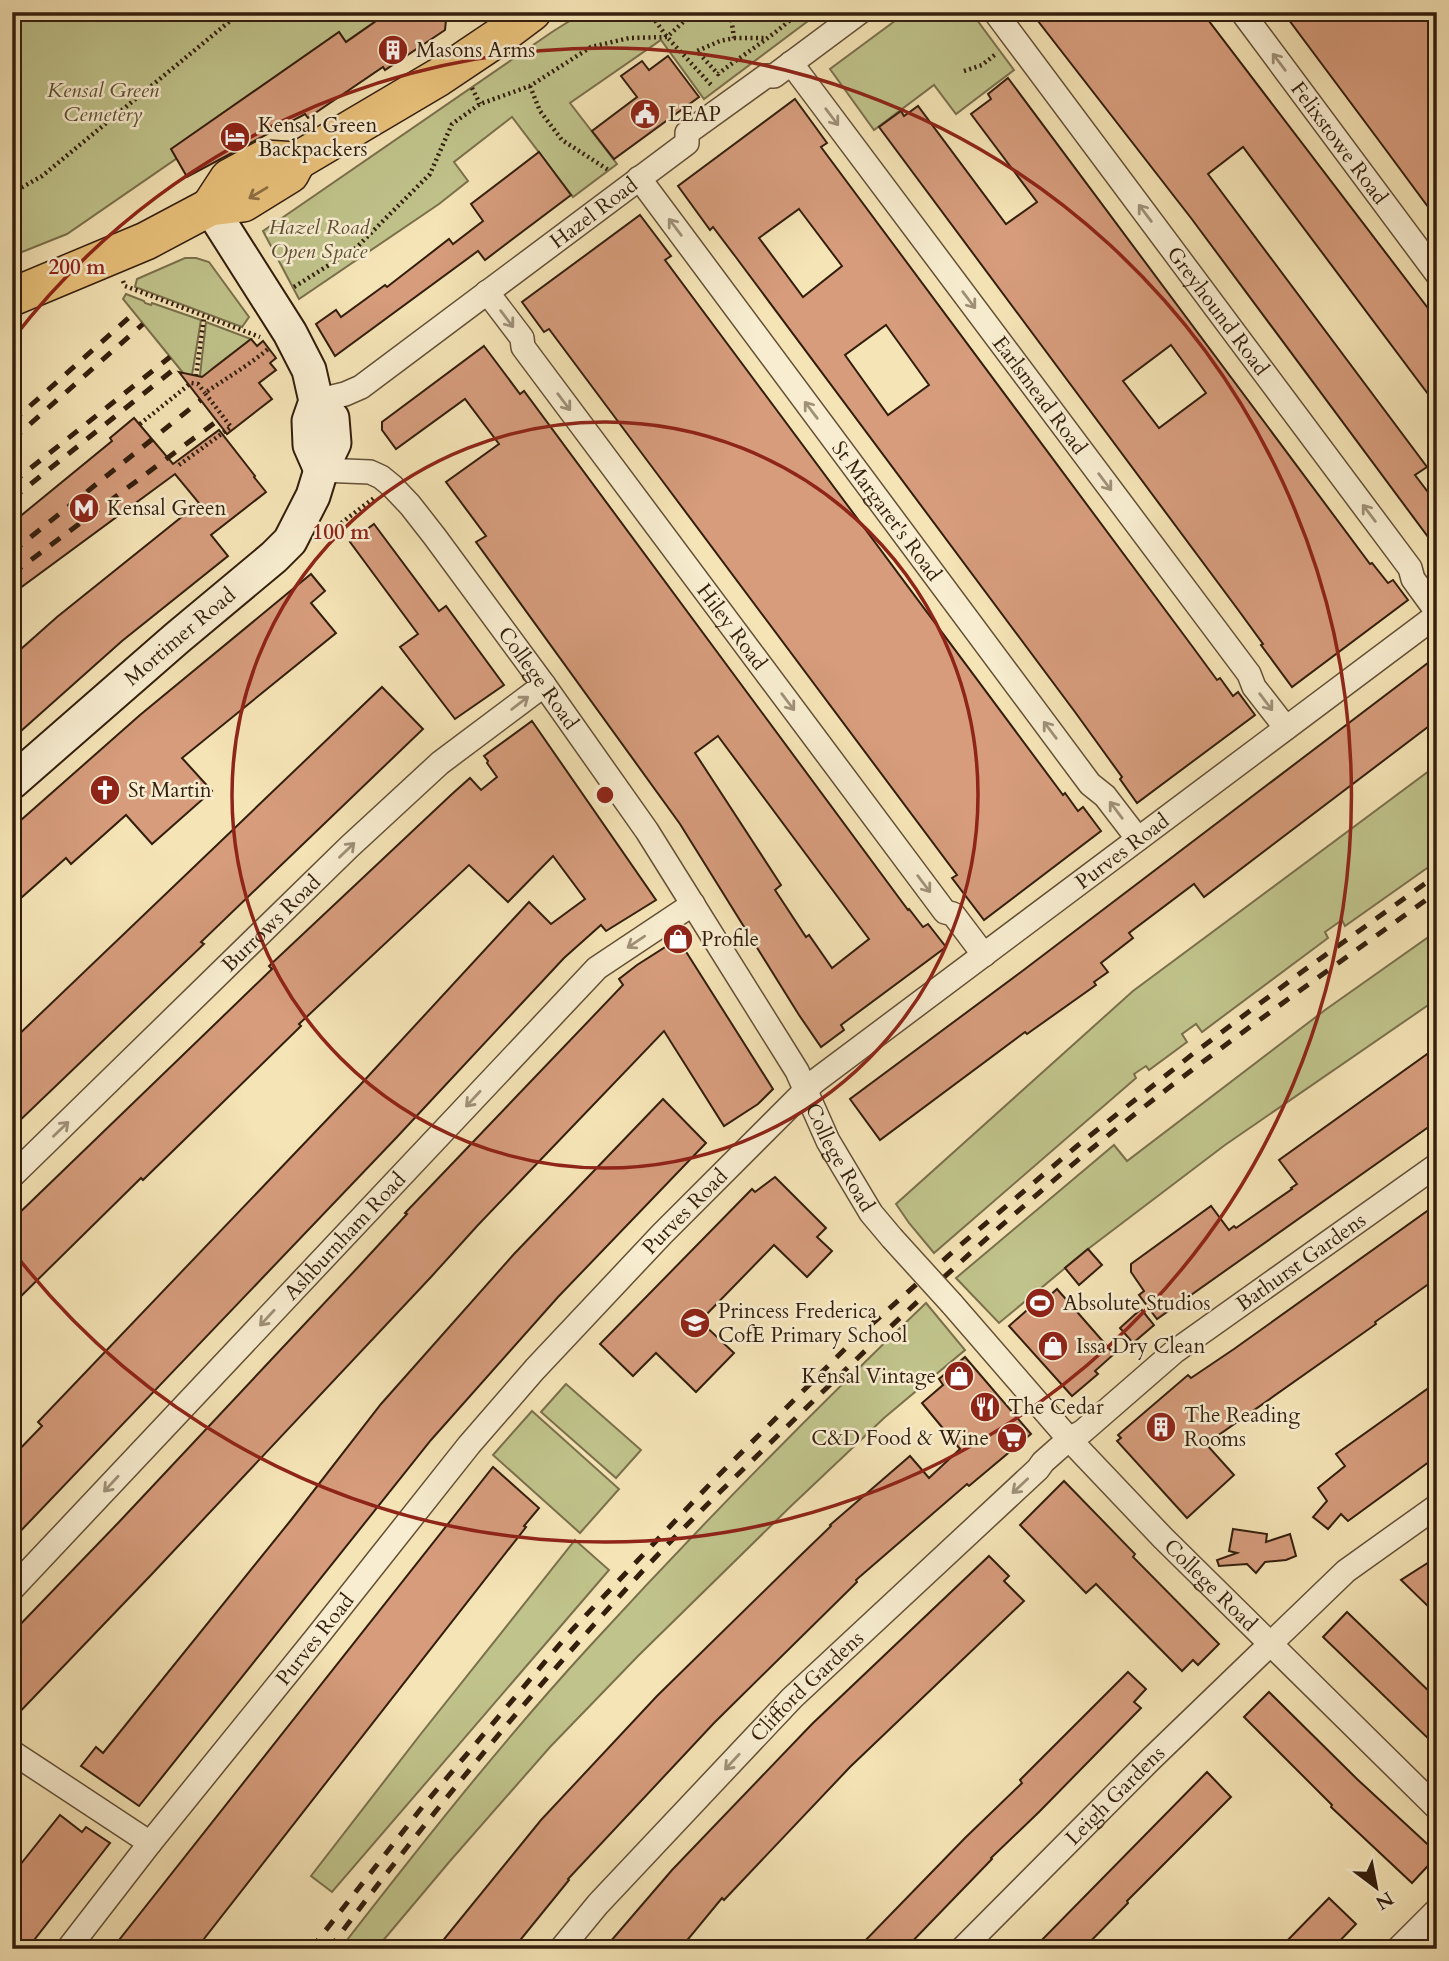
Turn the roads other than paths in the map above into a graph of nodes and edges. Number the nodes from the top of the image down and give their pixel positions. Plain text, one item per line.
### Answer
1 (532, 12) edge
2 (860, 12) edge
3 (995, 12) edge
4 (1242, 12) edge
5 (783, 69) junction
6 (639, 178) junction
7 (210, 207) junction
8 (1437, 274) edge
9 (487, 292) junction
10 (12, 297) edge
11 (316, 401) junction
12 (321, 470) junction
13 (1437, 613) edge
14 (544, 685) junction
15 (1286, 728) junction
16 (12, 782) edge
17 (1138, 839) junction
18 (693, 904) junction
19 (984, 955) junction
20 (806, 1091) junction
21 (1437, 1165) edge
22 (12, 1176) edge
23 (1069, 1438) junction
24 (1437, 1506) edge
25 (12, 1589) edge
26 (1269, 1644) junction
27 (12, 1752) edge
28 (1437, 1808) edge
29 (150, 1843) junction
30 (1437, 1910) edge
31 (1416, 1931) junction
32 (68, 1949) edge
33 (561, 1949) edge
34 (962, 1949) edge
35 (1398, 1949) edge
36 (1434, 1949) edge

1 - 7 main road
2 - 5 street, Hazel Road
13 -> 3 street, Greyhound Road
8 -> 4 street, Felixstowe Road
5 - 6 street, Hazel Road
5 -> 15 street, Earlsmead Road
6 - 9 street, Hazel Road
17 -> 6 street, St Margaret's Road
7 - 10 main road
7 - 11 main road
9 - 11 street, Hazel Road
9 -> 19 street, Hiley Road
11 - 12 main road
12 - 14 street, College Road
12 - 16 main road, Mortimer Road
13 - 15 street, Purves Road
14 - 18 street, College Road
22 -> 14 street, Burrows Road
15 - 17 street, Purves Road
17 - 19 street, Purves Road
18 - 20 street, College Road
18 -> 25 street, Ashburnham Road
19 - 20 street, Purves Road
20 - 23 street, College Road, bridge
20 - 29 street, Purves Road
21 - 23 street, Bathurst Gardens
23 - 26 street, College Road
23 -> 33 street, Clifford Gardens
24 - 26 street, Leigh Gardens
26 - 28 street, College Road
26 - 34 street, Leigh Gardens
27 - 29 street
29 - 32 street, Purves Road
30 - 31 street
31 - 35 street
31 - 36 lane

